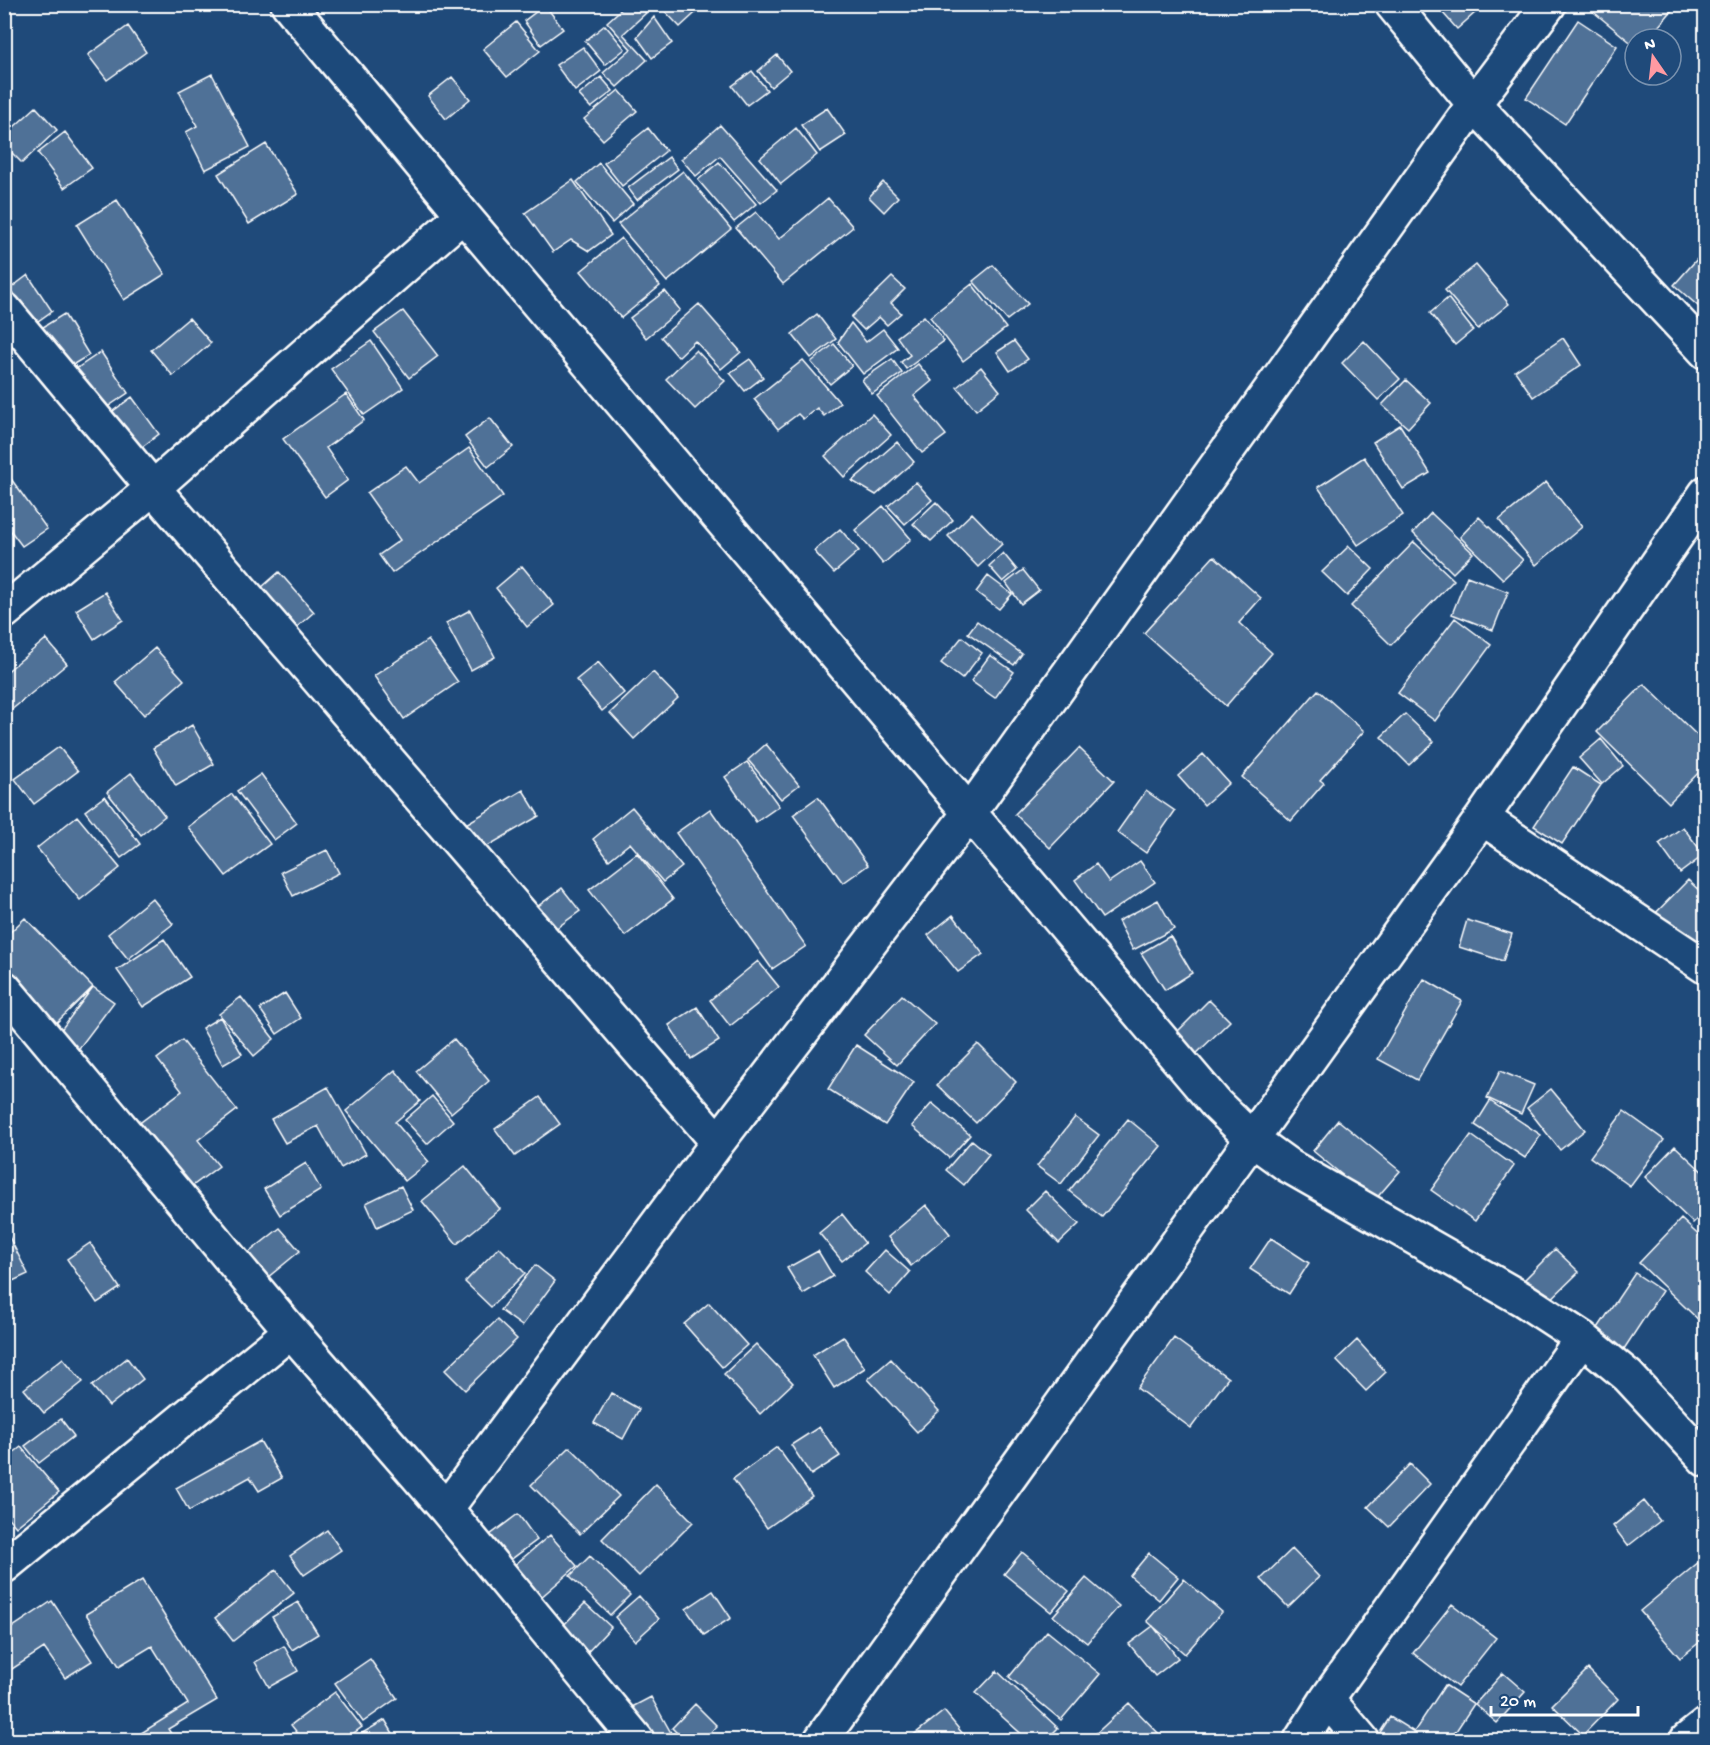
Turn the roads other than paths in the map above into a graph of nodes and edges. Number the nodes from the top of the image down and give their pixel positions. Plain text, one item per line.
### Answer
1 (288, 4) edge
2 (1392, 4) edge
3 (1549, 4) edge
4 (1474, 104) junction
5 (463, 214) junction
6 (4, 309) edge
7 (1706, 352) edge
8 (153, 488) junction
9 (1706, 494) edge
10 (4, 612) edge
11 (970, 812) junction
12 (1482, 818) junction
13 (1706, 967) edge
14 (4, 988) edge
15 (1253, 1140) junction
16 (718, 1142) junction
17 (291, 1331) junction
18 (1582, 1338) junction
19 (1706, 1460) edge
20 (446, 1509) junction
21 (4, 1566) edge
22 (1327, 1699) junction
23 (1706, 1725) edge
24 (637, 1740) edge
25 (821, 1740) edge
26 (1301, 1740) edge
27 (1362, 1740) edge
28 (1687, 1740) edge

1 - 5 street
2 - 4 street
3 - 4 street
4 - 7 street
4 - 11 street
5 - 8 street
5 - 11 street
6 - 8 street
8 - 10 street
8 - 16 street
9 - 12 street
11 - 15 street
11 - 16 street
12 - 13 street
12 - 15 street
14 - 17 street
15 - 18 street
15 - 25 street
16 - 20 street
17 - 20 street
17 - 21 street
18 - 19 street
18 - 22 street
20 - 24 street
22 - 26 street
22 - 27 street
23 - 28 street

